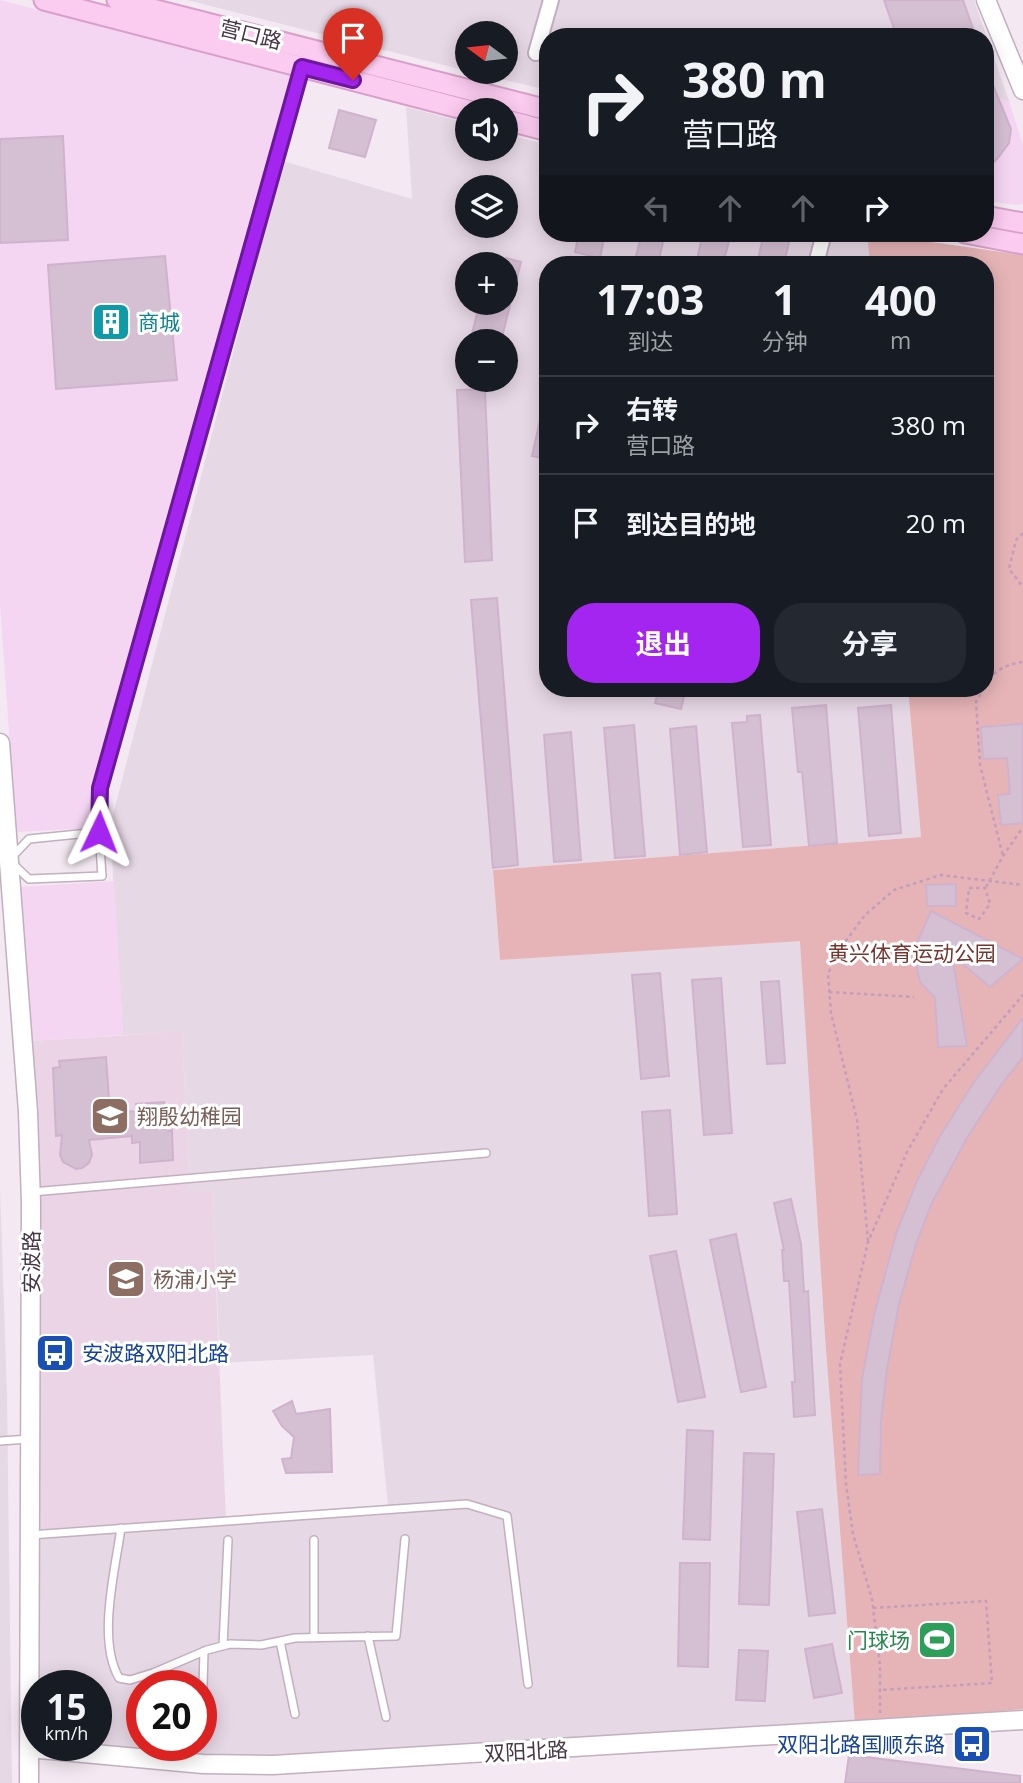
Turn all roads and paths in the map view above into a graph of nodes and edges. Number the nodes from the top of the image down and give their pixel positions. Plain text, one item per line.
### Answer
1 (44, 0) edge
2 (117, 0) edge
3 (551, 0) edge
4 (986, 0) edge
5 (543, 28) edge
6 (539, 42) edge
7 (536, 53) dead end
8 (302, 67) junction
9 (1023, 90) edge
10 (455, 107) edge
11 (539, 108) edge
12 (518, 123) edge
13 (539, 129) edge
14 (994, 218) edge
15 (1023, 223) edge
16 (994, 238) edge
17 (1023, 244) edge
18 (1023, 533) edge
19 (1023, 587) edge
20 (1023, 662) edge
21 (994, 675) edge
22 (978, 697) edge
23 (0, 743) edge
24 (1021, 830) dead end
25 (99, 832) junction
26 (1003, 856) junction
27 (9, 860) junction
28 (990, 881) junction
29 (1023, 885) edge
30 (985, 888) junction
31 (830, 992) junction
32 (1023, 995) edge
33 (914, 997) dead end
34 (486, 1153) dead end
35 (31, 1192) junction
36 (868, 1242) junction
37 (29, 1439) junction
38 (0, 1441) edge
39 (121, 1528) junction
40 (29, 1535) junction
41 (405, 1539) dead end
42 (228, 1540) dead end
43 (314, 1540) dead end
44 (873, 1608) junction
45 (368, 1636) junction
46 (314, 1637) junction
47 (280, 1641) junction
48 (223, 1646) junction
49 (204, 1651) junction
50 (29, 1670) edge
51 (203, 1670) edge
52 (528, 1684) dead end
53 (880, 1690) junction
54 (295, 1714) dead end
55 (880, 1716) dead end
56 (386, 1717) dead end
57 (1023, 1720) edge
58 (112, 1756) edge
59 (29, 1761) edge
60 (29, 1783) edge

1 - 8 main road, 营口路
2 - 11 main road, 营口路
3 - 5 street
4 - 9 street
6 - 7 street
8 - 10 main road, 营口路
8 - 25 lane
12 - 13 main road
14 - 15 main road
16 - 17 main road
18 - 19 path
20 - 21 path
22 - 26 path
23 - 27 street, 安波路
24 - 26 path
25 - 27 lane
25 - 27 lane
26 - 28 path
27 - 35 street, 安波路
28 - 29 path
28 - 30 path
28 - 31 path
30 - 30 path
31 - 33 path
31 - 36 path
32 - 36 path
34 - 35 lane
35 - 37 street, 安波路
36 - 44 path
37 - 38 lane
37 - 40 street, 安波路
39 - 40 lane
39 - 49 lane
39 - 52 lane
40 - 50 street, 安波路
41 - 45 lane
42 - 48 lane
43 - 46 lane
44 - 53 path
44 - 53 path
45 - 46 lane
45 - 56 lane
46 - 47 lane
47 - 48 lane
47 - 54 lane
48 - 49 lane
49 - 51 lane
53 - 55 path
57 - 58 street, 双阳北路
59 - 60 street, 安波路

